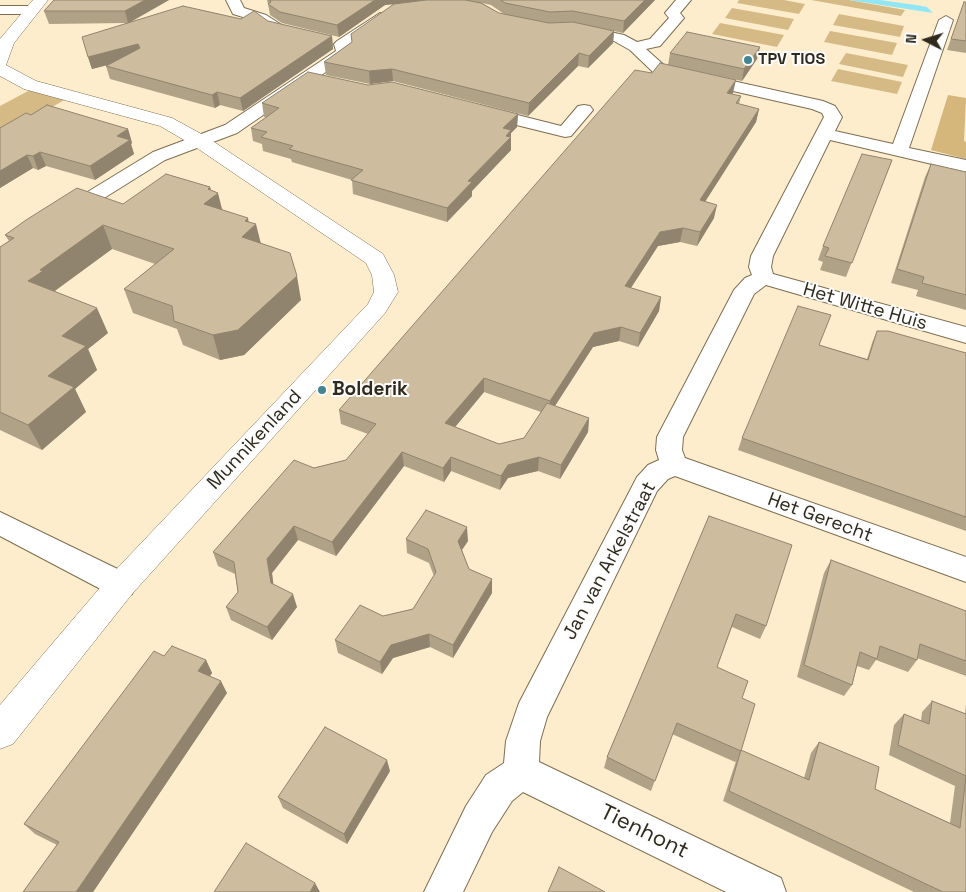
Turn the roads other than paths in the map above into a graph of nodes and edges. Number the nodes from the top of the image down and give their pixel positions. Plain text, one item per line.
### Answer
1 (233, 0) edge
2 (684, 0) edge
3 (36, 5) edge
4 (0, 10) edge
5 (390, 10) edge
6 (946, 20) dead end
7 (564, 28) edge
8 (295, 32) edge
9 (323, 39) edge
10 (342, 44) junction
11 (635, 47) junction
12 (0, 62) edge
13 (0, 69) edge
14 (309, 78) junction
15 (326, 82) edge
16 (469, 108) edge
17 (584, 110) dead end
18 (826, 134) junction
19 (198, 140) junction
20 (899, 151) junction
21 (966, 166) edge
22 (48, 225) edge
23 (764, 278) junction
24 (966, 335) edge
25 (674, 465) junction
26 (0, 523) edge
27 (966, 570) edge
28 (121, 585) junction
29 (0, 732) edge
30 (521, 772) junction
31 (443, 892) edge
32 (766, 892) edge

1 - 8 street
2 - 11 street
3 - 4 street
3 - 12 street
5 - 10 street
6 - 20 street
7 - 11 street
9 - 10 street
10 - 14 street
11 - 18 street
13 - 19 street, Munnikenland
14 - 15 street
14 - 19 street
16 - 17 street
18 - 20 street
18 - 23 street
19 - 22 street
19 - 28 street, Munnikenland
20 - 21 street
23 - 24 street, Het Witte Huis
23 - 25 street, Jan van Arkelstraat
25 - 27 street, Het Gerecht
25 - 30 street, Jan van Arkelstraat
26 - 28 street
28 - 29 street, Munnikenland
30 - 31 street
30 - 32 street, Tienhont

